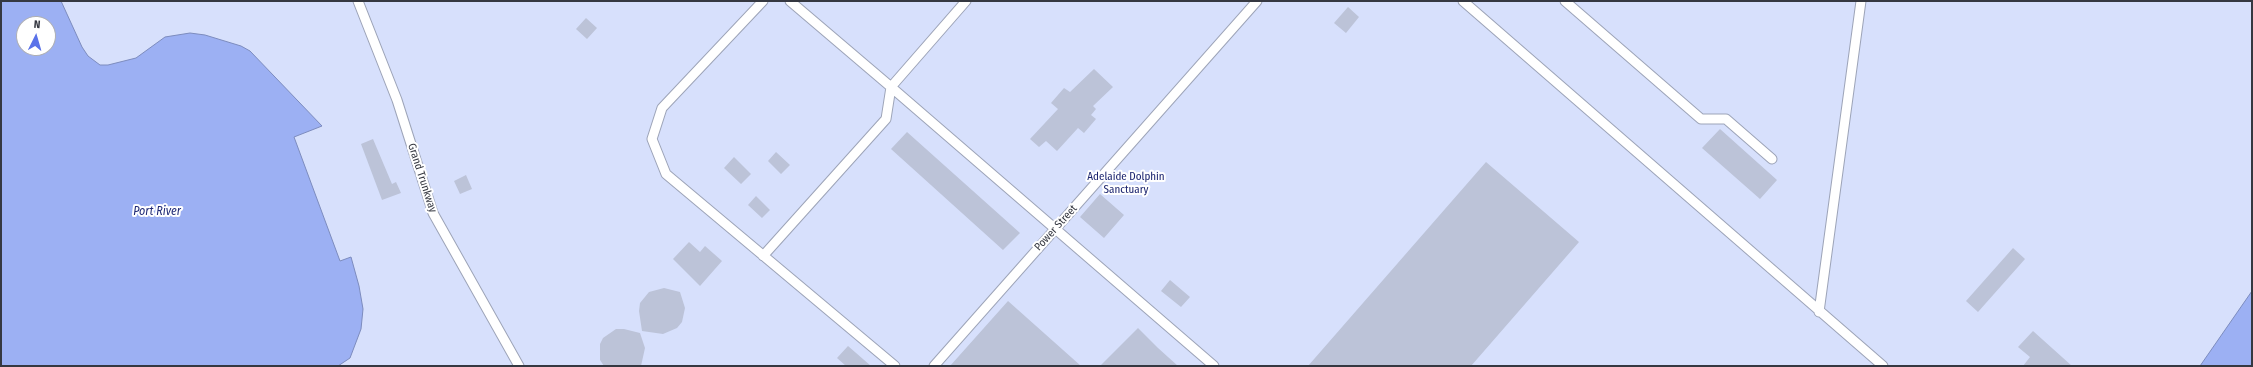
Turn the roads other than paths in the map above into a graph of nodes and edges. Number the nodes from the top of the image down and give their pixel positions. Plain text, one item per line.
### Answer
1 (358, 1) edge
2 (763, 1) edge
3 (790, 1) edge
4 (966, 1) edge
5 (1257, 1) edge
6 (1463, 1) edge
7 (1565, 1) edge
8 (1861, 1) edge
9 (891, 87) junction
10 (1772, 160) dead end
11 (1055, 229) junction
12 (763, 256) junction
13 (1819, 312) junction
14 (519, 366) edge
15 (895, 366) edge
16 (934, 366) edge
17 (1214, 366) edge
18 (1883, 366) edge

1 - 14 lane, Grand Trunkway
2 - 12 lane
3 - 9 lane
4 - 9 lane
5 - 11 lane, Power Street
6 - 13 lane
7 - 10 lane
8 - 13 lane
9 - 11 lane
9 - 12 lane
11 - 16 lane, Power Street
11 - 17 lane
12 - 15 lane
13 - 18 lane

